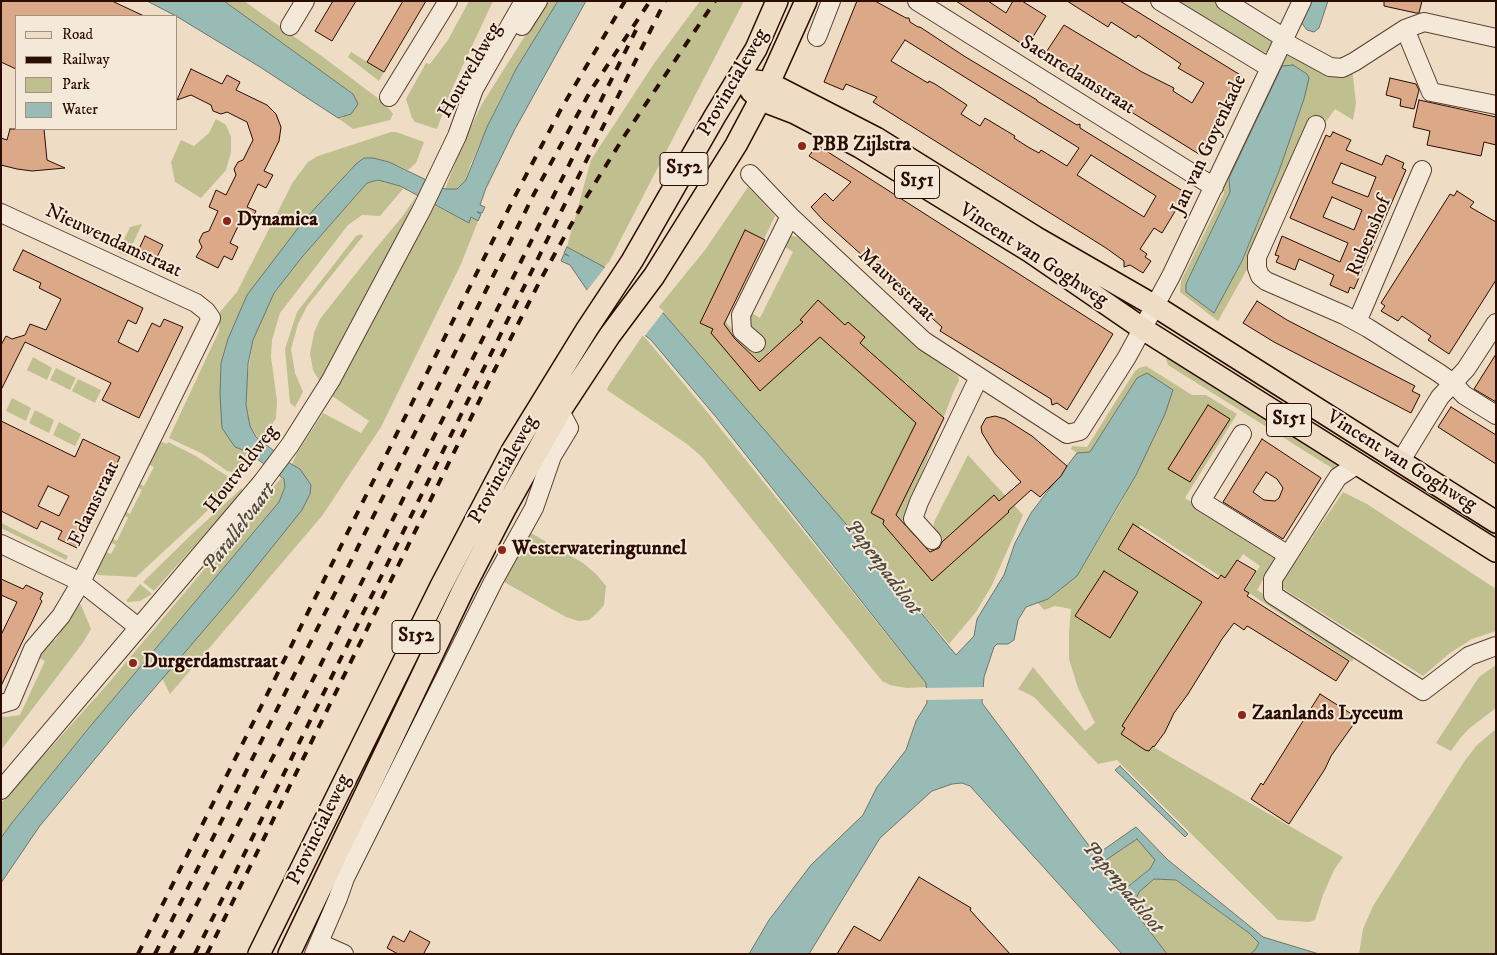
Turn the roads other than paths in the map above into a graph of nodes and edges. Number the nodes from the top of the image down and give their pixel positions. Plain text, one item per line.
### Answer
1 (305, 1) edge
2 (448, 1) edge
3 (524, 1) edge
4 (538, 1) edge
5 (777, 1) edge
6 (806, 1) edge
7 (831, 1) edge
8 (917, 1) edge
9 (1160, 1) edge
10 (1225, 1) edge
11 (1302, 1) edge
12 (290, 26) dead end
13 (1404, 29) junction
14 (817, 37) dead end
15 (1496, 38) edge
16 (1285, 40) junction
17 (1270, 68) junction
18 (738, 78) junction
19 (765, 92) junction
20 (389, 97) dead end
21 (1496, 105) edge
22 (1316, 125) dead end
23 (457, 136) junction
24 (1422, 170) dead end
25 (750, 174) dead end
26 (1214, 187) junction
27 (1, 214) edge
28 (790, 216) junction
29 (1155, 306) junction
30 (206, 311) joint
31 (1356, 322) junction
32 (1496, 323) edge
33 (1143, 329) junction
34 (756, 343) dead end
35 (980, 377) junction
36 (1453, 383) junction
37 (560, 411) junction
38 (1496, 415) edge
39 (1242, 434) dead end
40 (1400, 462) junction
41 (1358, 464) junction
42 (1496, 522) edge
43 (932, 540) dead end
44 (1, 544) edge
45 (1496, 551) edge
46 (1288, 555) junction
47 (81, 582) junction
48 (138, 627) junction
49 (1496, 646) edge
50 (1, 704) edge
51 (1, 790) edge
52 (317, 948) edge
53 (259, 954) edge
54 (289, 954) edge
55 (344, 954) edge

1 - 12 street
2 - 20 street
3 - 23 street, Houtveldweg
4 - 23 street, Houtveldweg
5 - 18 main road, Provincialeweg / S152
6 - 19 main road, Provincialeweg / S152
7 - 14 street
8 - 26 street, Saenredamstraat
9 - 17 street
10 - 16 street
11 - 16 street, Jan van Goyenkade
13 - 15 street
13 - 16 street
13 - 21 street
16 - 17 street, Jan van Goyenkade
17 - 26 street, Jan van Goyenkade
18 - 19 main road, Vincent van Goghweg / S151
18 - 53 main road, Provincialeweg / S152
19 - 29 main road, Vincent van Goghweg / S151
19 - 33 main road, Vincent van Goghweg / S151
19 - 37 main road, Provincialeweg / S152
22 - 31 street
23 - 48 street, Houtveldweg
24 - 31 street, Rubenshof
25 - 28 street, Mauvestraat
26 - 29 street, Jan van Goyenkade
27 - 30 street, Nieuwendamstraat
28 - 34 street
28 - 35 street, Mauvestraat
29 - 33 street
29 - 40 main road, Vincent van Goghweg / S151
30 - 47 street, Edamstraat
31 - 36 street
32 - 36 street
33 - 35 street, Mauvestraat
33 - 41 main road, Vincent van Goghweg / S151
35 - 43 street
36 - 38 street
36 - 40 street
37 - 52 street, Provincialeweg
37 - 54 main road, Provincialeweg / S152
39 - 46 street
40 - 42 main road, Vincent van Goghweg / S151
41 - 45 main road, Vincent van Goghweg / S151
41 - 46 street, Vincent van Goghweg
44 - 47 street
46 - 49 street, Vincent van Goghweg
47 - 48 street
47 - 50 street, Edamstraat
48 - 51 street, Houtveldweg
52 - 55 street

